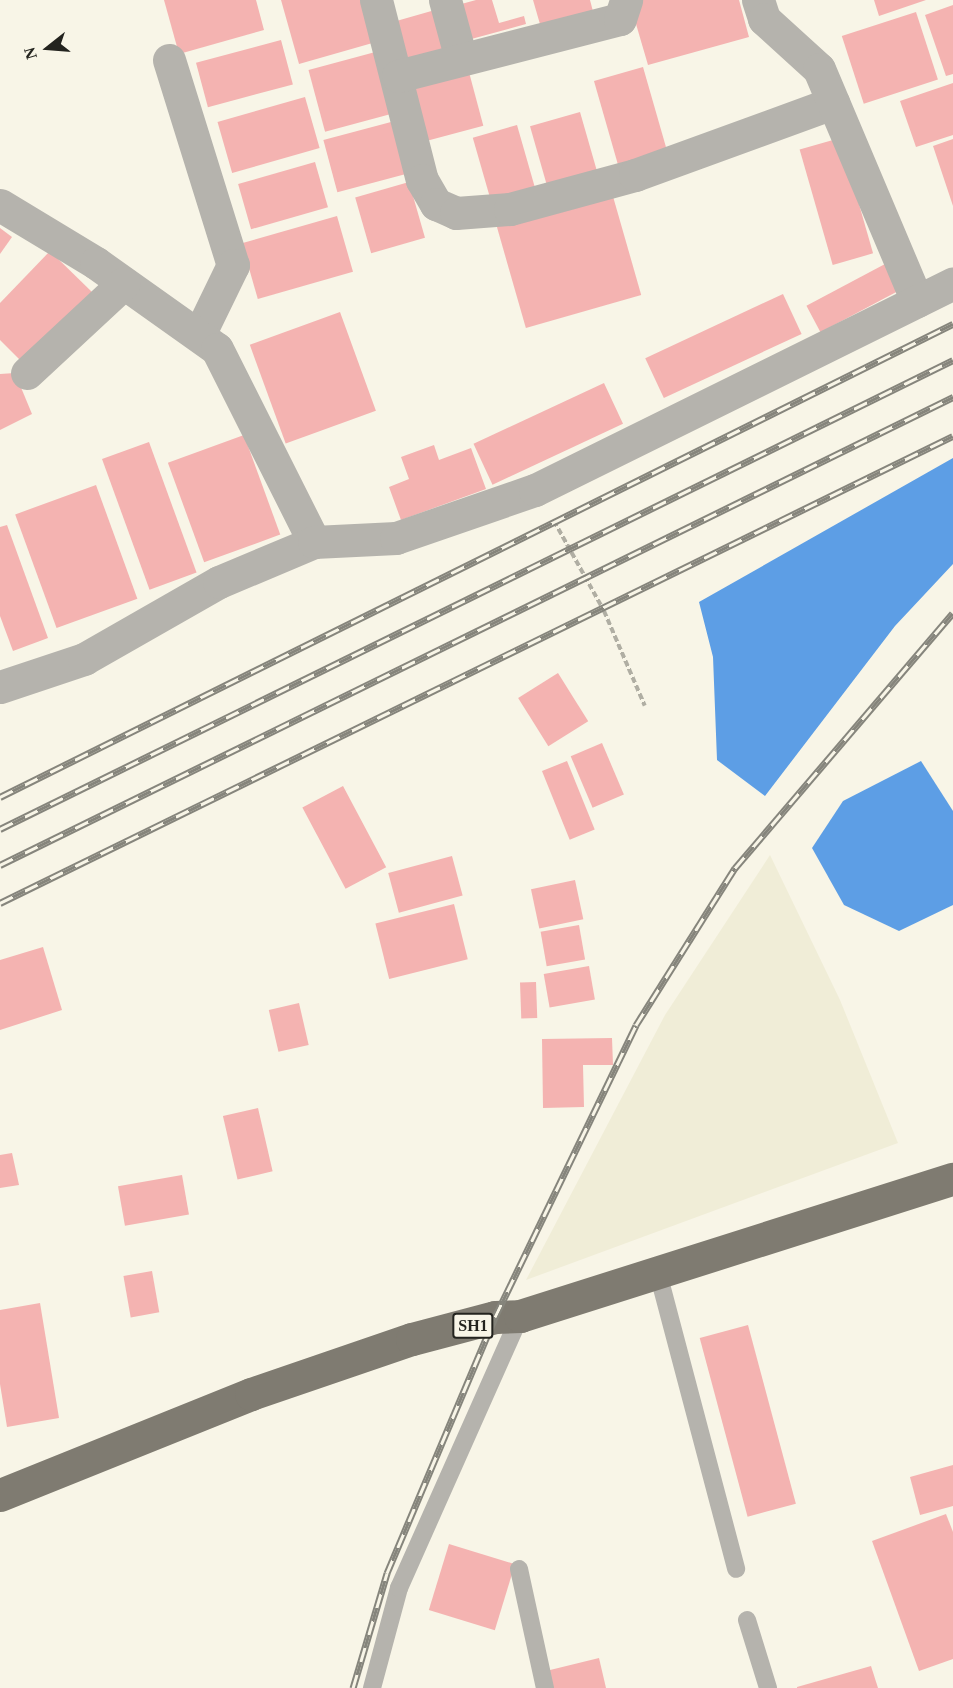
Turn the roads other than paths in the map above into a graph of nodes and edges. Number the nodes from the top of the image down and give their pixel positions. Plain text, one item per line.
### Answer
1 (376, 0) edge
2 (445, 0) edge
3 (626, 0) edge
4 (758, 0) edge
5 (461, 58) junction
6 (169, 60) dead end
7 (398, 76) junction
8 (833, 103) junction
9 (0, 205) edge
10 (124, 283) junction
11 (953, 283) edge
12 (917, 301) junction
13 (199, 335) junction
14 (27, 373) dead end
15 (314, 542) junction
16 (8, 683) edge
17 (953, 1179) edge
18 (658, 1273) junction
19 (520, 1316) junction
20 (0, 1495) edge
21 (519, 1569) dead end
22 (736, 1569) dead end
23 (747, 1620) dead end
24 (372, 1688) edge
25 (545, 1688) edge
26 (768, 1688) edge

1 - 7 street
2 - 5 street
3 - 5 street
4 - 8 street
5 - 7 street
6 - 13 street
7 - 8 street
8 - 12 street
9 - 10 street
10 - 13 street
10 - 14 street
11 - 12 street
12 - 15 street
13 - 15 street
15 - 16 street
17 - 18 main road, SH1
18 - 19 main road, SH1
18 - 22 lane
19 - 20 main road, SH1
19 - 24 lane
21 - 25 lane
23 - 26 lane

